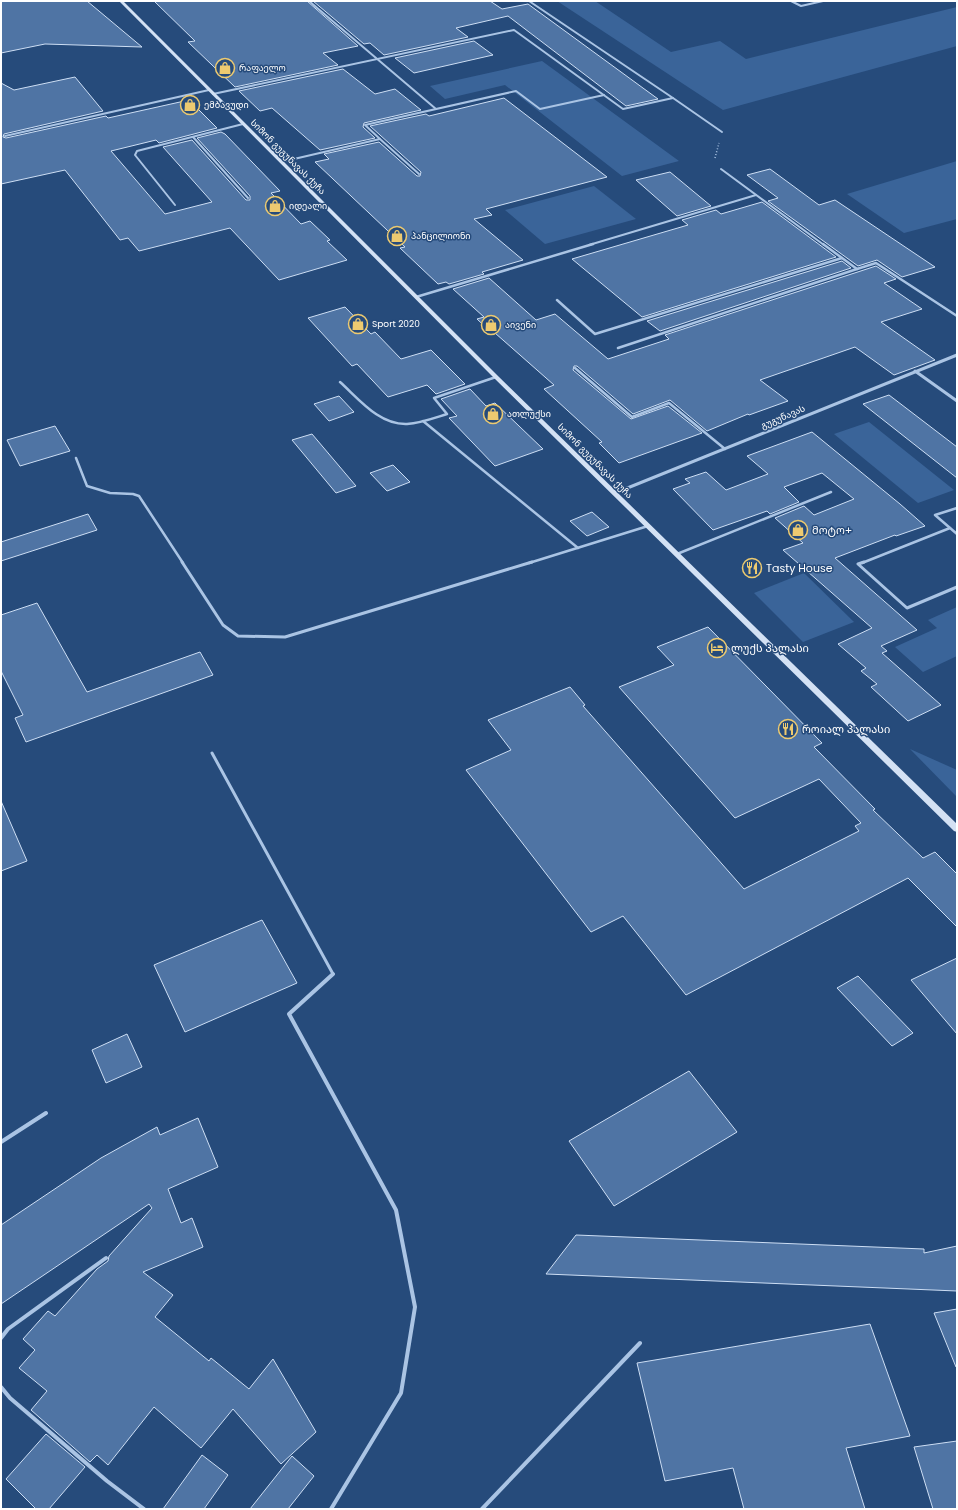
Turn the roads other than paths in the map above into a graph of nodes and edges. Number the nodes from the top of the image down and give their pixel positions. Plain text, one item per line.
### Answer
1 (121, 1) edge
2 (309, 1) edge
3 (529, 1) edge
4 (791, 1) edge
5 (823, 1) edge
6 (377, 59) junction
7 (211, 92) junction
8 (604, 94) junction
9 (672, 98) junction
10 (436, 109) junction
11 (243, 124) junction
12 (722, 132) road end
13 (5, 136) dead end
14 (193, 137) junction
15 (380, 139) junction
16 (281, 162) junction
17 (721, 169) road end
18 (419, 174) dead end
19 (756, 195) junction
20 (248, 198) dead end
21 (175, 205) dead end
22 (842, 258) junction
23 (857, 269) junction
24 (416, 297) junction
25 (557, 300) dead end
26 (957, 316) edge
27 (618, 348) dead end
28 (957, 355) edge
29 (575, 368) dead end
30 (915, 372) junction
31 (496, 377) junction
32 (340, 382) dead end
33 (957, 401) edge
34 (423, 421) junction
35 (725, 449) junction
36 (76, 458) dead end
37 (831, 492) dead end
38 (615, 493) junction
39 (957, 508) edge
40 (648, 526) junction
41 (950, 528) junction
42 (957, 534) edge
43 (578, 548) junction
44 (677, 554) junction
45 (957, 587) edge
46 (212, 753) dead end
47 (957, 829) edge
48 (46, 1113) dead end
49 (1, 1142) edge
50 (106, 1258) dead end
51 (1, 1338) edge
52 (640, 1343) dead end
53 (1, 1387) edge
54 (144, 1509) edge
55 (331, 1509) edge
56 (482, 1509) edge

1 - 7 main road, სიმონ გუგუნავას ქუჩა
2 - 6 lane
3 - 9 lane
4 - 5 lane
6 - 7 lane
6 - 8 lane
6 - 10 lane
7 - 11 main road, სიმონ გუგუნავას ქუჩა
7 - 13 lane
8 - 9 lane
8 - 10 lane
9 - 12 lane
10 - 15 lane
11 - 14 lane
11 - 16 main road, სიმონ გუგუნავას ქუჩა
14 - 20 lane
14 - 21 lane
15 - 16 lane
15 - 18 lane
16 - 24 main road, სიმონ გუგუნავას ქუჩა
17 - 19 lane
19 - 22 lane
19 - 24 lane
22 - 23 lane
22 - 25 lane
23 - 26 lane
23 - 27 lane
24 - 31 main road, სიმონ გუგუნავას ქუჩა
28 - 30 street, გუგუნავას
29 - 35 lane
30 - 33 street
30 - 35 street, გუგუნავას
31 - 34 lane
31 - 38 main road, სიმონ გუგუნავას ქუჩა
32 - 34 lane
34 - 43 lane
35 - 38 street, გუგუნავას
36 - 43 lane
37 - 44 lane
38 - 40 main road, სიმონ გუგუნავას ქუჩა
39 - 41 lane
40 - 43 lane
40 - 44 main road, სიმონ გუგუნავას ქუჩა
41 - 42 lane
41 - 45 lane
44 - 47 main road, სიმონ გუგუნავას ქუჩა
46 - 55 lane
48 - 49 lane
50 - 51 lane
52 - 56 lane
53 - 54 lane

